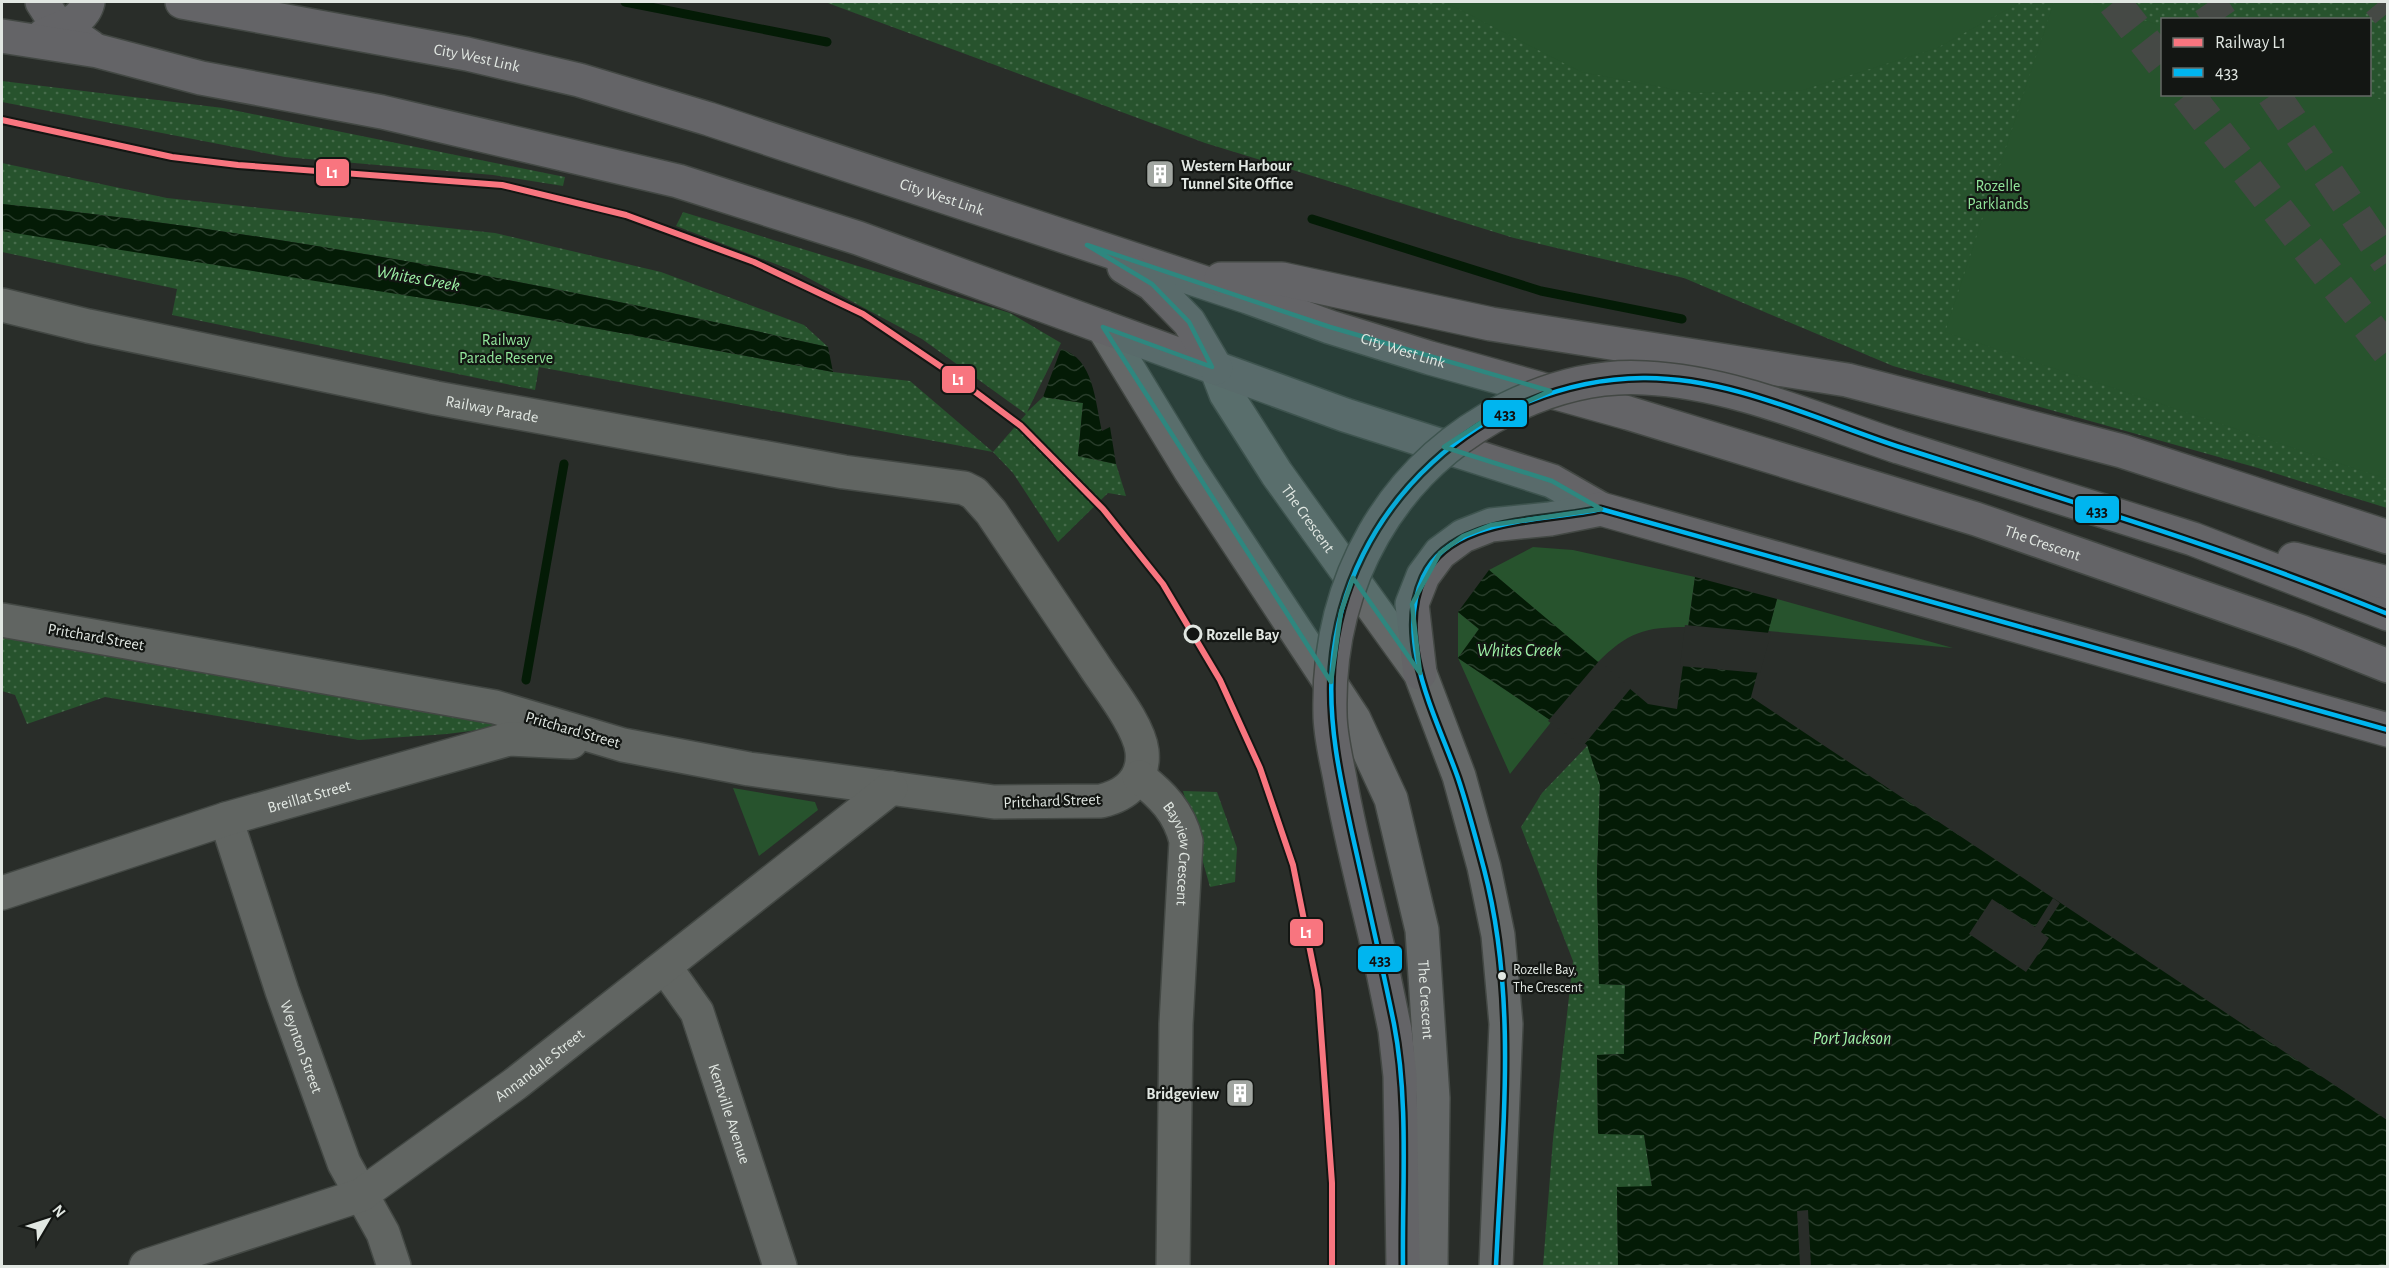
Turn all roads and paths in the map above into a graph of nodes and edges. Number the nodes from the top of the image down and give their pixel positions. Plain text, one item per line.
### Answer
1 (42, 2) edge
2 (88, 2) edge
3 (182, 2) edge
4 (62, 27) junction
5 (16, 38) edge
6 (98, 51) junction
7 (1087, 245) junction
8 (1195, 280) junction
9 (2, 305) edge
10 (1103, 327) junction
11 (1221, 381) junction
12 (1692, 432) joint
13 (1601, 509) junction
14 (2388, 537) edge
15 (2193, 538) junction
16 (2388, 583) edge
17 (2388, 614) edge
18 (2, 620) edge
19 (2388, 666) edge
20 (1420, 673) junction
21 (2388, 730) edge
22 (623, 744) junction
23 (1139, 777) junction
24 (891, 788) junction
25 (226, 819) junction
26 (2, 892) edge
27 (665, 967) junction
28 (361, 1195) junction
29 (146, 1266) edge
30 (394, 1266) edge
31 (780, 1266) edge
32 (1173, 1266) edge
33 (1404, 1266) edge
34 (1431, 1266) edge
35 (1496, 1266) edge

1 - 4 highway
2 - 4 highway
3 - 7 highway, City West Link
4 - 5 highway
4 - 6 highway
5 - 6 highway
6 - 10 highway
7 - 8 highway, City West Link
7 - 11 highway
8 - 12 highway, City West Link
8 - 14 highway
9 - 23 street, Railway Parade
10 - 11 highway
10 - 34 main road, The Crescent
11 - 13 highway
11 - 20 main road, The Crescent
12 - 19 highway, The Crescent
13 - 20 highway
13 - 21 highway
15 - 16 highway
15 - 17 highway
15 - 33 highway, bridge
18 - 22 street, Pritchard Street
20 - 35 main road, The Crescent
22 - 24 street, Pritchard Street
22 - 25 street, Breillat Street
23 - 24 street, Pritchard Street
23 - 32 street, Bayview Crescent
24 - 27 street, Annandale Street
25 - 26 street, Breillat Street
25 - 28 street, Weynton Street
27 - 28 street, Annandale Street
27 - 31 street, Kentville Avenue
28 - 29 street, Annandale Street
28 - 30 street, Weynton Street

